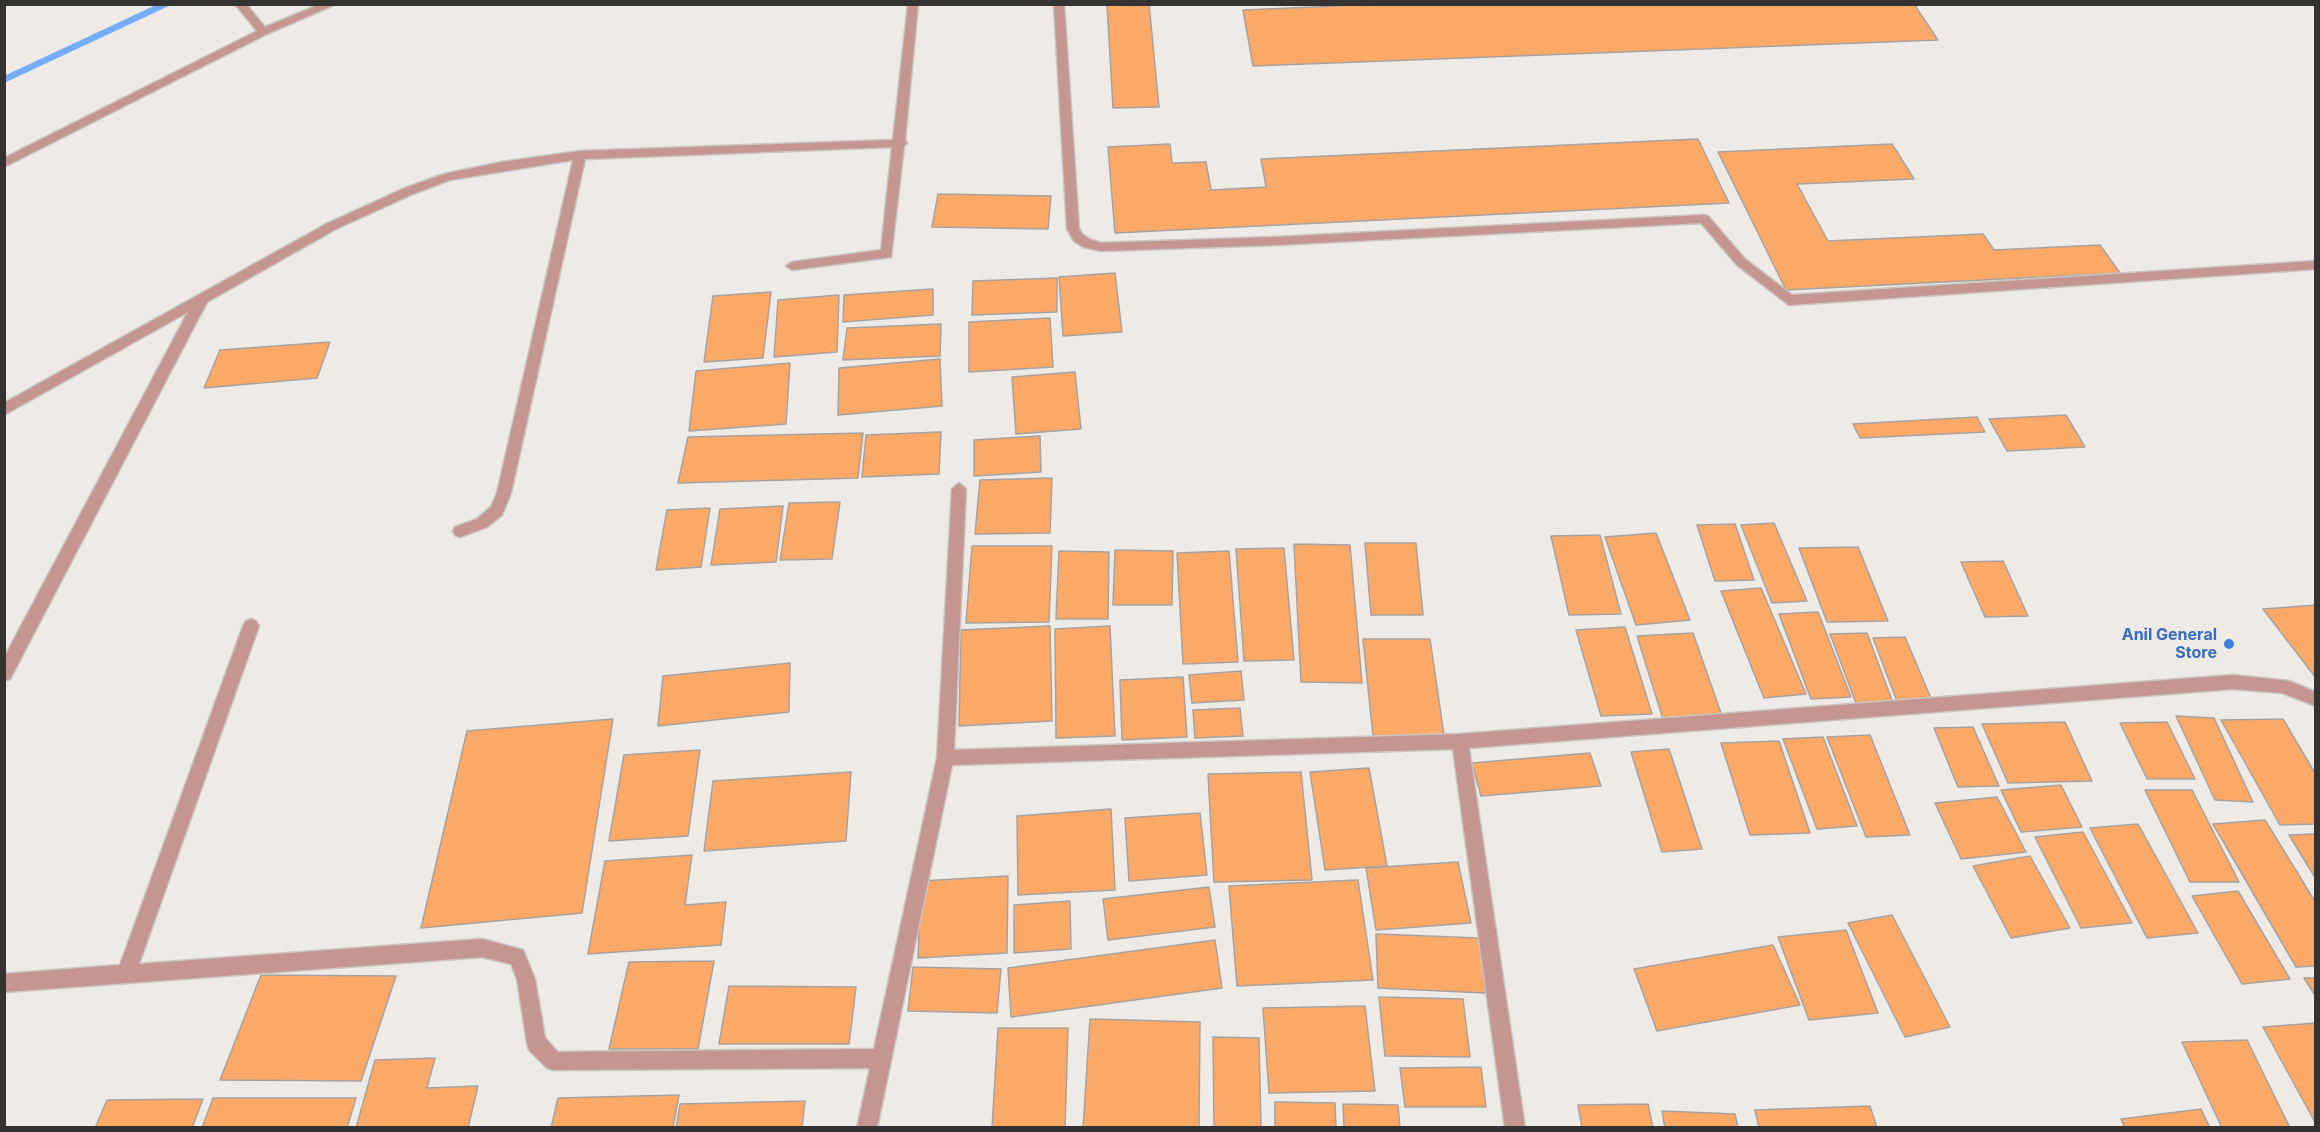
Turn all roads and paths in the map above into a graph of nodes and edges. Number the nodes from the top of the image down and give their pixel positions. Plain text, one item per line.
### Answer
1 (331, 4) edge
2 (913, 4) edge
3 (1059, 4) edge
4 (244, 6) edge
5 (263, 32) junction
6 (901, 143) junction
7 (580, 154) junction
8 (4, 163) edge
9 (2316, 265) edge
10 (792, 266) dead end
11 (202, 300) junction
12 (4, 410) edge
13 (958, 489) dead end
14 (460, 531) dead end
15 (251, 626) dead end
16 (4, 674) edge
17 (2316, 699) edge
18 (1460, 741) junction
19 (945, 758) junction
20 (126, 974) junction
21 (4, 983) edge
22 (882, 1058) junction
23 (867, 1128) edge
24 (1515, 1128) edge

1 - 5 street
2 - 6 street
3 - 9 street
4 - 5 street
5 - 8 street
6 - 7 street
6 - 10 street
7 - 11 street
7 - 14 street
11 - 12 street
11 - 16 street
13 - 19 street
15 - 20 street
17 - 18 street
18 - 19 street
18 - 24 street
19 - 22 street
20 - 21 street
20 - 22 street
22 - 23 street

